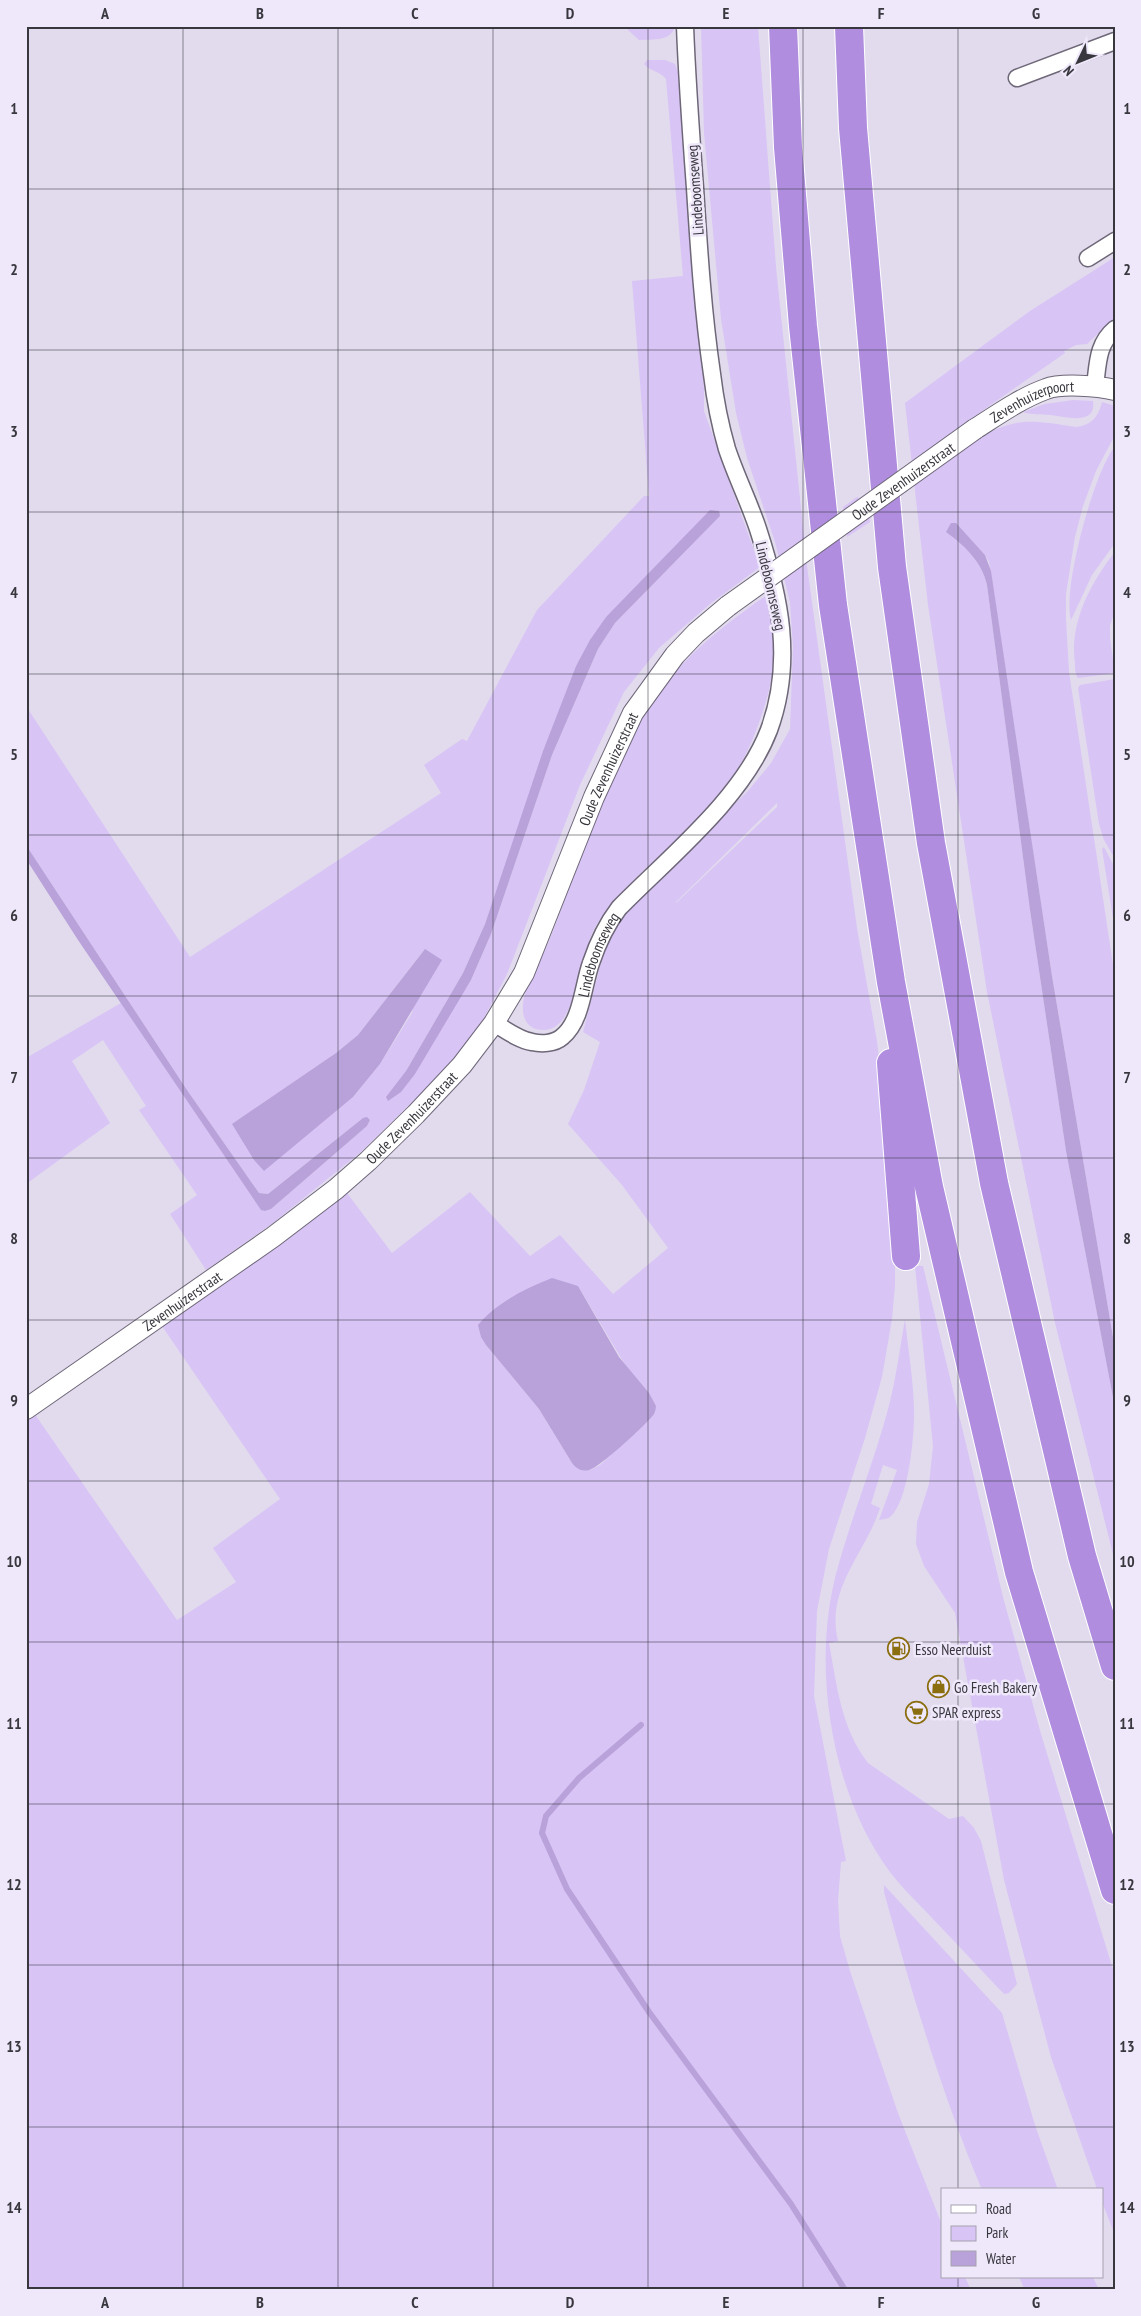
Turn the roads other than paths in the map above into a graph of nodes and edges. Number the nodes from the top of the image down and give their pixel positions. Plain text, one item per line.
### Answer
1 (685, 26) edge
2 (783, 26) edge
3 (849, 26) edge
4 (1115, 41) edge
5 (1016, 78) dead end
6 (1115, 241) edge
7 (1088, 258) dead end
8 (1115, 329) edge
9 (1095, 386) junction
10 (1115, 390) edge
11 (975, 429) joint
12 (891, 982) junction
13 (494, 1023) junction
14 (336, 1189) joint
15 (906, 1256) dead end
16 (26, 1409) edge
17 (1115, 1666) edge
18 (1115, 1890) edge

1 - 13 street, Lindeboomseweg
2 - 12 highway
3 - 17 highway
4 - 5 street
6 - 7 street
8 - 9 street, Zevenhuizerpoort
9 - 10 street, Zevenhuizerpoort
9 - 11 street, Zevenhuizerpoort
11 - 13 street, Oude Zevenhuizerstraat, bridge
12 - 15 highway
12 - 18 highway
13 - 14 street, Oude Zevenhuizerstraat
14 - 16 street, Zevenhuizerstraat

